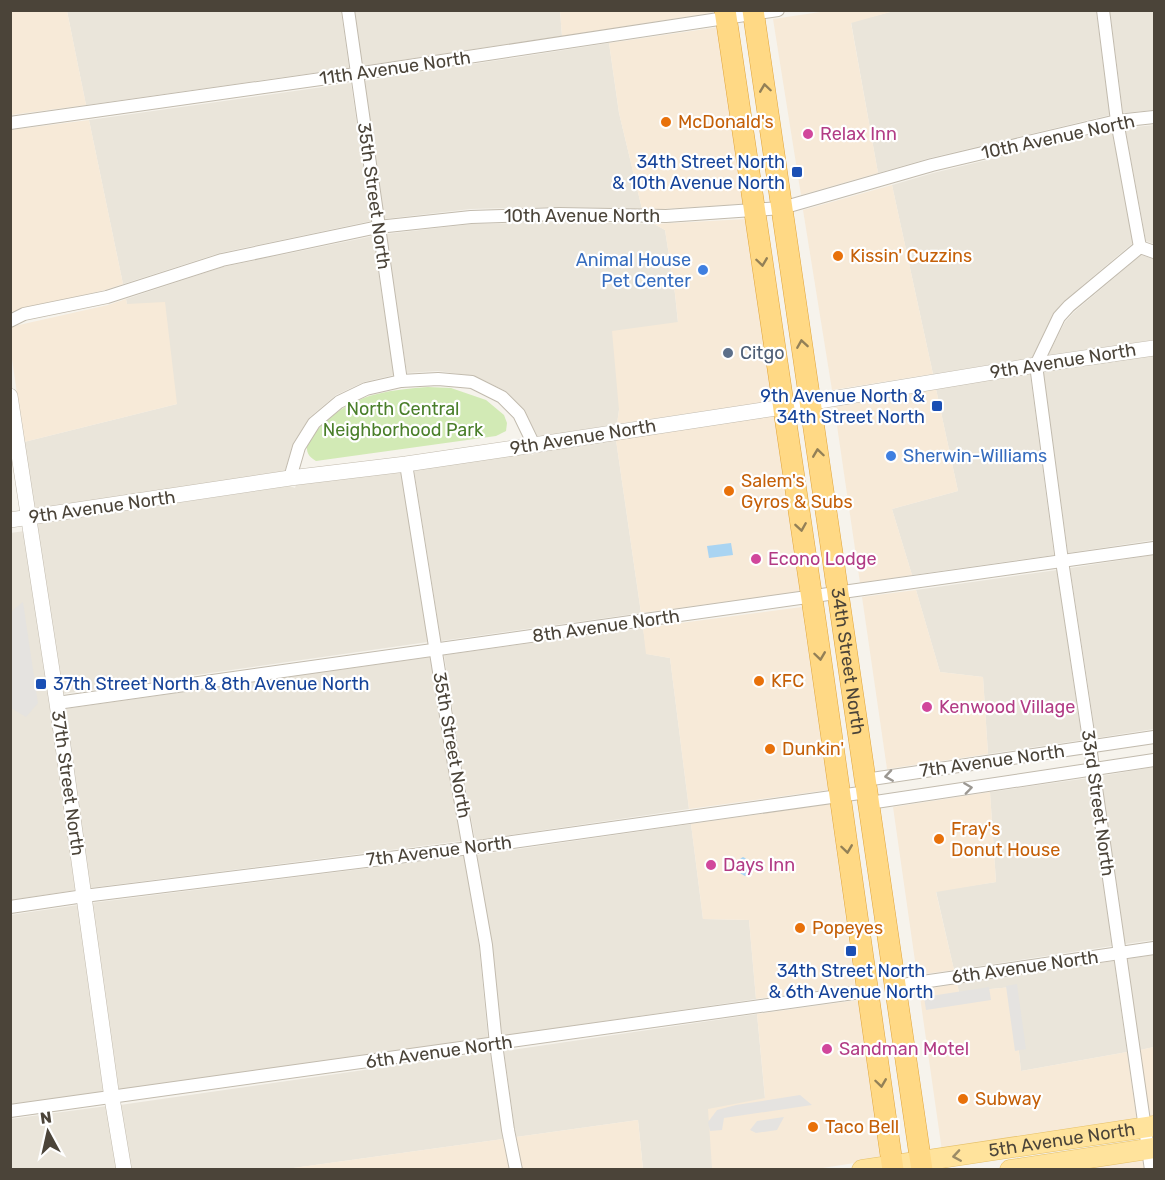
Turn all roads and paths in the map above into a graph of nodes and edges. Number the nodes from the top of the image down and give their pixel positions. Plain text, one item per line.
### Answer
1 (348, 10) edge
2 (778, 10) edge
3 (1103, 10) edge
4 (754, 12) edge
5 (726, 14) edge
6 (356, 74) junction
7 (1155, 117) edge
8 (1118, 121) junction
9 (10, 123) edge
10 (782, 208) junction
11 (754, 211) junction
12 (378, 227) junction
13 (1140, 247) junction
14 (1155, 252) edge
15 (10, 321) edge
16 (1155, 348) edge
17 (1036, 365) junction
18 (401, 381) junction
19 (10, 396) edge
20 (811, 401) junction
21 (783, 407) junction
22 (534, 445) junction
23 (406, 464) junction
24 (291, 478) junction
25 (29, 518) junction
26 (10, 520) edge
27 (1155, 548) edge
28 (1062, 561) junction
29 (838, 594) junction
30 (811, 598) junction
31 (436, 649) junction
32 (57, 703) junction
33 (1155, 737) edge
34 (1090, 746) junction
35 (1155, 760) edge
36 (1094, 770) junction
37 (867, 791) junction
38 (840, 796) junction
39 (470, 848) junction
40 (84, 896) junction
41 (10, 907) edge
42 (1155, 948) edge
43 (1120, 953) junction
44 (895, 986) junction
45 (868, 991) junction
46 (496, 1044) junction
47 (112, 1098) junction
48 (10, 1111) edge
49 (1150, 1127) edge
50 (1151, 1149) edge
51 (921, 1166) edge
52 (893, 1167) edge
53 (123, 1170) edge
54 (516, 1170) edge
55 (862, 1170) edge
56 (1010, 1170) edge
57 (1151, 1170) edge

1 - 6 street, 35th Street North
2 - 4 street, 11th Avenue North
3 - 8 street
4 - 5 street, 11th Avenue North
10 -> 4 highway, 34th Street North
5 - 6 street, 11th Avenue North
5 - 11 highway, 34th Street North
6 - 9 street, 11th Avenue North
6 - 12 street, 35th Street North
7 - 8 street, 10th Avenue North
8 - 10 street, 10th Avenue North
8 - 13 street
10 - 11 street, 10th Avenue North
20 -> 10 highway, 34th Street North
11 - 12 street, 10th Avenue North
11 -> 21 highway, 34th Street North
12 - 15 street, 10th Avenue North
12 - 18 street, 35th Street North
13 - 14 street
13 - 17 street
16 - 17 street, 9th Avenue North
17 - 20 street, 9th Avenue North
17 - 28 street, 33rd Street North
18 - 22 street
18 - 24 street
19 - 25 street, 37th Street North
20 - 21 street, 9th Avenue North
29 -> 20 highway, 34th Street North
21 - 22 street, 9th Avenue North
21 -> 30 highway, 34th Street North
22 - 23 street, 9th Avenue North
23 - 24 street, 9th Avenue North
23 - 31 street, 35th Street North
24 - 25 street, 9th Avenue North
25 - 26 street, 9th Avenue North
25 - 32 street, 37th Street North
27 - 28 street, 8th Avenue North
28 - 29 street, 8th Avenue North
28 - 34 street, 33rd Street North
29 - 30 street, 8th Avenue North
29 - 37 highway, 34th Street North
30 - 31 street, 8th Avenue North
30 -> 38 highway, 34th Street North
31 - 32 street, 8th Avenue North
31 - 39 street, 35th Street North
32 - 40 street, 37th Street North
33 - 34 street, 7th Avenue North
34 - 36 street, 33rd Street North
34 -> 37 street, 7th Avenue North
35 - 36 street, 7th Avenue North
37 -> 36 street, 7th Avenue North
36 - 43 street, 33rd Street North
37 - 38 street, 7th Avenue North
37 - 44 highway, 34th Street North
38 - 39 street, 7th Avenue North
38 -> 45 highway, 34th Street North
39 - 40 street, 7th Avenue North
39 - 46 street, 35th Street North
40 - 41 street, 7th Avenue North
40 - 47 street, 37th Street North
42 - 43 street, 6th Avenue North
43 - 44 street, 6th Avenue North
43 - 49 street, 33rd Street North
44 - 51 highway, 34th Street North
45 - 46 street, 6th Avenue North
45 -> 52 highway, 34th Street North
46 - 47 street, 6th Avenue North
46 - 54 street, 35th Street North
47 - 48 street, 6th Avenue North
47 - 53 street, 37th Street North
49 - 50 street, 33rd Street North
49 -> 51 main road, 5th Avenue North
50 - 56 main road, 5th Avenue North
50 - 57 street, 33rd Street North
51 - 52 main road, 5th Avenue North
52 - 55 main road, 5th Avenue North

